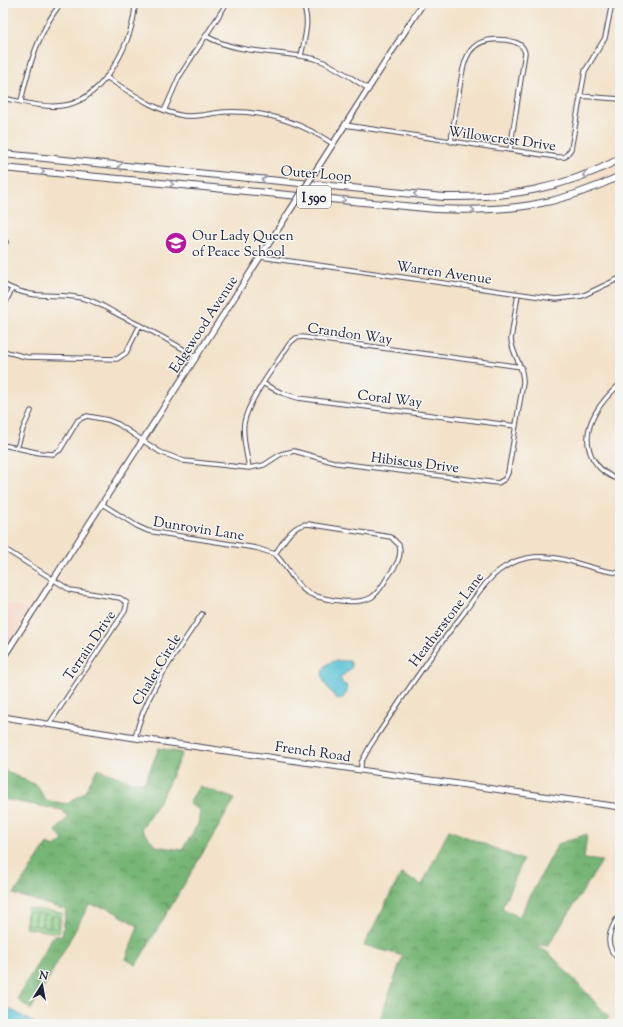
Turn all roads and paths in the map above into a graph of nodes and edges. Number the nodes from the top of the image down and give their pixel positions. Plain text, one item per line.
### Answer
1 (61, 3) edge
2 (135, 3) edge
3 (227, 3) edge
4 (301, 3) edge
5 (318, 3) edge
6 (423, 3) edge
7 (612, 3) edge
8 (305, 8) junction
9 (206, 36) junction
10 (301, 56) junction
11 (106, 77) junction
12 (369, 90) junction
13 (580, 96) junction
14 (3, 98) edge
15 (620, 99) edge
16 (21, 101) junction
17 (165, 109) junction
18 (345, 125) junction
19 (451, 142) junction
20 (333, 144) junction
21 (510, 150) junction
22 (3, 154) edge
23 (620, 158) edge
24 (3, 168) edge
25 (620, 176) edge
26 (6, 242) dead end
27 (3, 246) edge
28 (261, 257) junction
29 (620, 278) edge
30 (3, 284) edge
31 (12, 289) junction
32 (518, 294) junction
33 (3, 308) edge
34 (140, 325) junction
35 (3, 351) edge
36 (196, 357) junction
37 (522, 367) junction
38 (264, 384) junction
39 (620, 384) edge
40 (30, 410) dead end
41 (516, 426) junction
42 (142, 440) junction
43 (3, 445) edge
44 (18, 448) junction
45 (249, 468) junction
46 (620, 480) edge
47 (102, 504) junction
48 (3, 548) edge
49 (275, 554) junction
50 (620, 573) edge
51 (53, 580) junction
52 (202, 614) dead end
53 (3, 658) edge
54 (3, 717) edge
55 (49, 724) junction
56 (135, 738) junction
57 (361, 770) junction
58 (620, 807) edge
59 (620, 914) edge
60 (620, 960) edge

1 - 16 street
2 - 11 street
3 - 9 street
4 - 8 street
5 - 8 street
6 - 12 street, Edgewood Avenue
7 - 13 street, Willowcrest Drive
8 - 10 street
9 - 10 street
9 - 17 street
10 - 12 street
11 - 16 street
11 - 17 street
12 - 18 street, Edgewood Avenue
13 - 15 street
13 - 21 street, Willowcrest Drive
14 - 16 street
17 - 20 street
18 - 19 street, Willowcrest Drive
18 - 20 street, Edgewood Avenue
19 - 21 street, Willowcrest Drive
19 - 21 street
20 - 28 street, Edgewood Avenue, bridge
23 -> 22 highway, Outer Loop / I 590
24 -> 25 highway, Outer Loop / I 590
26 - 27 street
28 - 32 street, Warren Avenue
28 - 36 street, Edgewood Avenue
29 - 32 street, Warren Avenue
30 - 31 street
31 - 33 street
31 - 34 street
32 - 37 street, Hibiscus Drive
34 - 35 street
34 - 36 street
36 - 42 street, Edgewood Avenue
37 - 38 street, Crandon Way
37 - 41 street, Hibiscus Drive
38 - 41 street, Coral Way
38 - 45 street, Crandon Way
39 - 46 street
40 - 44 street
41 - 45 street, Hibiscus Drive
42 - 44 street, Hibiscus Drive
42 - 45 street, Hibiscus Drive
42 - 47 street, Edgewood Avenue
43 - 44 street
47 - 49 street, Dunrovin Lane
47 - 51 street, Edgewood Avenue
48 - 51 street
49 - 49 street
50 - 57 street, Heatherstone Lane
51 - 53 street, Edgewood Avenue
51 - 55 street, Terrain Drive
52 - 56 street, Chalet Circle
54 - 55 street, French Road
55 - 56 street, French Road
56 - 57 street, French Road
57 - 58 street, French Road
59 - 60 street

